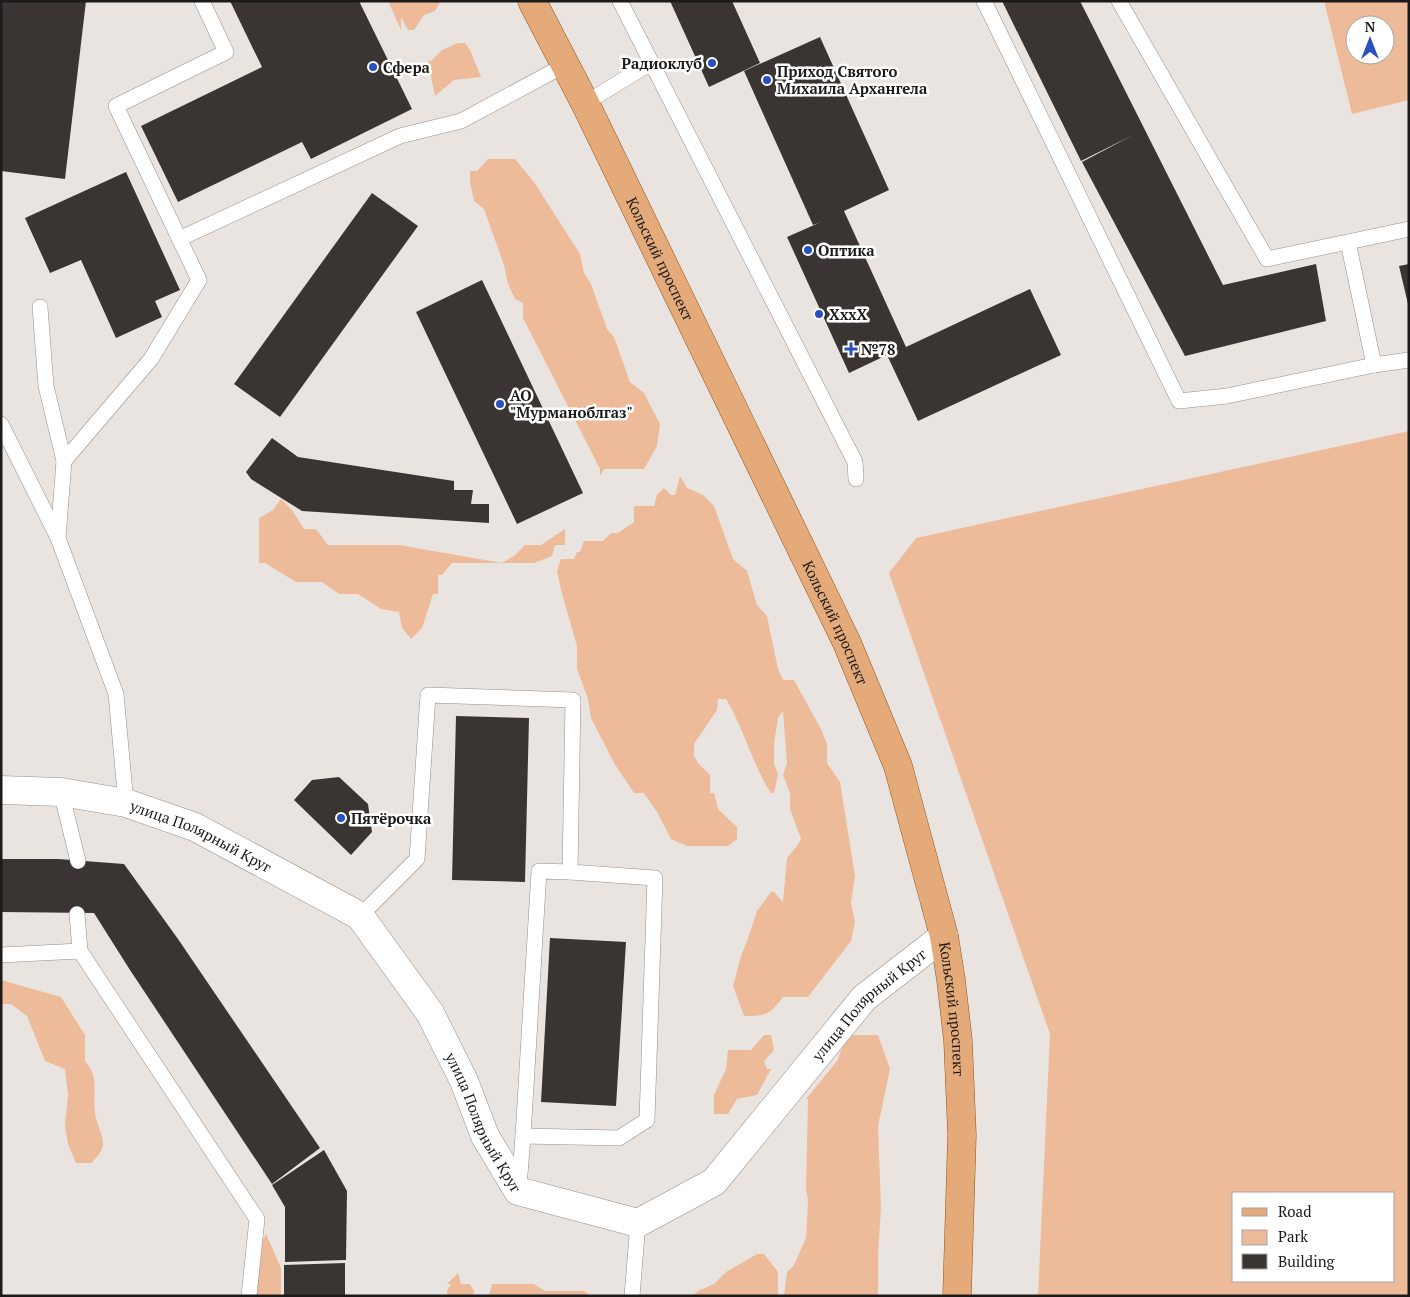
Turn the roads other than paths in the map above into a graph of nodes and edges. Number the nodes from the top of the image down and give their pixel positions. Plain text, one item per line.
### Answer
1 (202, 1) edge
2 (532, 1) edge
3 (620, 1) edge
4 (984, 1) edge
5 (1119, 1) edge
6 (651, 63) junction
7 (565, 65) junction
8 (585, 103) junction
9 (1409, 229) edge
10 (179, 239) junction
11 (1348, 242) junction
12 (40, 307) dead end
13 (1409, 360) edge
14 (1374, 365) junction
15 (1, 424) edge
16 (64, 462) junction
17 (856, 479) dead end
18 (58, 538) junction
19 (1, 790) edge
20 (62, 792) junction
21 (126, 803) junction
22 (78, 860) dead end
23 (570, 872) junction
24 (77, 914) dead end
25 (360, 916) junction
26 (944, 936) junction
27 (80, 951) junction
28 (1, 954) edge
29 (523, 1136) junction
30 (518, 1191) junction
31 (638, 1223) junction
32 (249, 1296) edge
33 (632, 1296) edge
34 (957, 1296) edge

1 - 10 lane
2 - 7 main road, Кольский проспект
3 - 6 lane
4 - 14 lane
5 - 11 lane
6 - 8 lane
6 - 17 lane
7 - 8 main road, Кольский проспект
7 - 10 lane
8 - 26 main road, Кольский проспект
9 - 11 lane
10 - 16 lane
11 - 14 lane
12 - 16 lane
13 - 14 lane
15 - 18 lane
16 - 18 lane
18 - 21 lane
19 - 20 street, улица Полярный Круг
20 - 21 street, улица Полярный Круг
20 - 22 lane
21 - 25 street, улица Полярный Круг
23 - 25 lane
23 - 29 lane
23 - 29 lane
24 - 27 lane
25 - 30 street, улица Полярный Круг
26 - 31 street, улица Полярный Круг
26 - 34 main road, Кольский проспект
27 - 28 lane
27 - 32 lane
29 - 30 lane
30 - 31 street, улица Полярный Круг
31 - 33 lane

